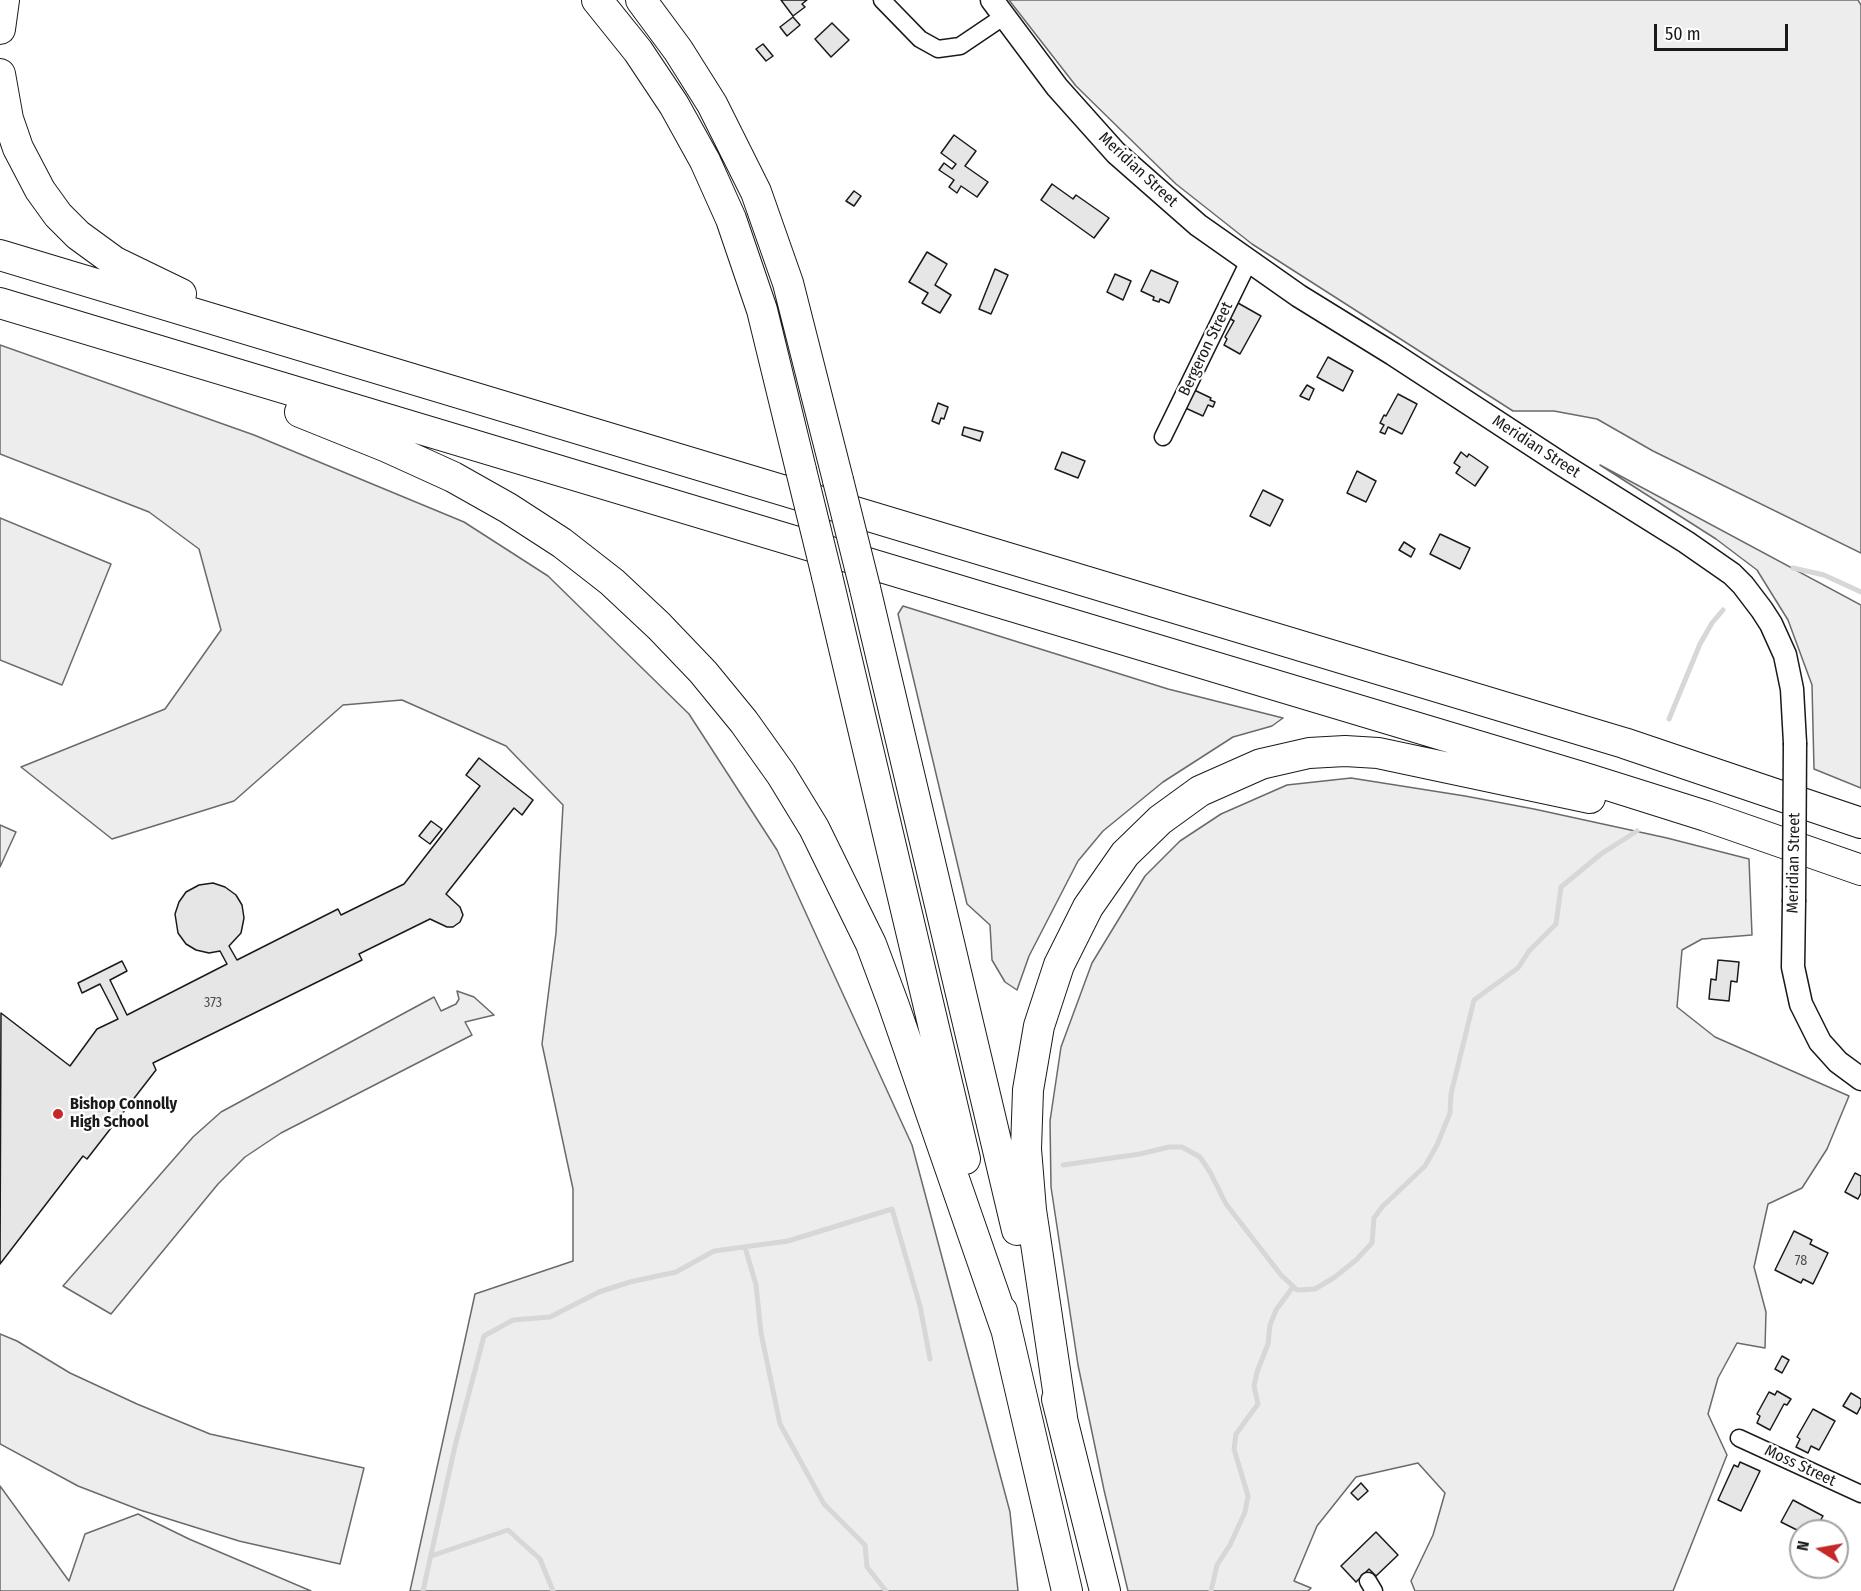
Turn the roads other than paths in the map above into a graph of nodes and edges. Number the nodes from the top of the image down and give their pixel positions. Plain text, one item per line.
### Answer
1 (4, 0) edge
2 (597, 0) edge
3 (641, 0) edge
4 (882, 0) edge
5 (998, 8) edge
6 (0, 29) edge
7 (0, 74) edge
8 (0, 255) edge
9 (1250, 261) junction
10 (0, 303) edge
11 (53, 319) junction
12 (363, 364) junction
13 (1163, 437) dead end
14 (1861, 823) edge
15 (1767, 836) junction
16 (1861, 870) edge
17 (1861, 1079) edge
18 (1006, 1329) junction
19 (1062, 1418) junction
20 (1739, 1438) dead end
21 (1861, 1494) edge
22 (1067, 1591) edge
23 (1105, 1591) edge

1 - 6 highway
2 - 18 highway, bridge
3 - 19 highway, bridge
4 - 5 street
5 - 9 street, Meridian Street
7 - 12 highway
8 - 12 highway
9 - 13 street, Bergeron Street
9 - 17 street, Meridian Street, bridge
10 - 11 highway
11 - 15 highway
11 - 18 highway
12 - 14 highway
15 - 16 highway
15 - 19 highway
18 - 22 highway
19 - 23 highway
20 - 21 street, Moss Street

